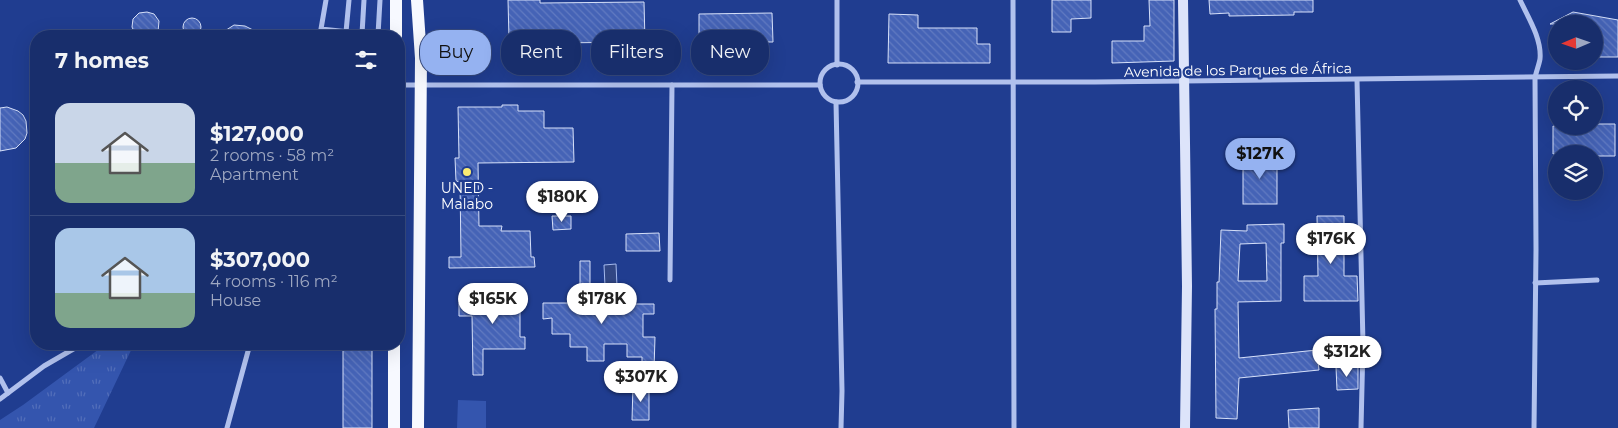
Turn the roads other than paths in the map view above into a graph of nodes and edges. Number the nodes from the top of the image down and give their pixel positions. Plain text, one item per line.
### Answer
1 (326, 0) edge
2 (349, 0) edge
3 (364, 0) edge
4 (380, 0) edge
5 (396, 0) edge
6 (417, 0) edge
7 (837, 0) edge
8 (1013, 0) edge
9 (1183, 0) edge
10 (1520, 0) edge
11 (329, 30) edge
12 (346, 30) edge
13 (362, 30) edge
14 (378, 30) edge
15 (396, 30) edge
16 (837, 65) junction
17 (1618, 76) edge
18 (1535, 78) junction
19 (1357, 80) junction
20 (1184, 81) junction
21 (857, 82) junction
22 (1014, 82) junction
23 (405, 85) edge
24 (419, 85) junction
25 (672, 85) junction
26 (820, 85) junction
27 (836, 102) junction
28 (670, 280) dead end
29 (1597, 280) dead end
30 (1535, 283) junction
31 (72, 350) edge
32 (248, 350) edge
33 (394, 350) edge
34 (0, 378) edge
35 (8, 393) junction
36 (0, 399) edge
37 (227, 428) edge
38 (394, 428) edge
39 (418, 428) edge
40 (841, 428) edge
41 (1014, 428) edge
42 (1185, 428) edge
43 (1361, 428) edge
44 (1534, 428) edge

1 - 11 street
2 - 12 street
3 - 13 street
4 - 14 street
5 - 15 main road
6 - 24 main road
7 - 16 street
8 - 22 street
9 - 20 street
10 - 18 street
16 - 21 street
16 - 26 street
17 - 18 street, Avenida de los Parques de África
18 - 19 street, Avenida de los Parques de África
18 - 30 street
19 - 20 street, Avenida de los Parques de África
19 - 43 street
20 - 22 street, Avenida de los Parques de África
20 - 42 street
21 - 22 street, Avenida de los Parques de África
21 - 27 street
22 - 41 street
23 - 24 street
24 - 25 street
24 - 39 main road
25 - 26 street
25 - 28 street
26 - 27 street
27 - 40 street
29 - 30 street
30 - 44 street
31 - 35 street
32 - 37 street
33 - 38 main road
34 - 35 street
35 - 36 street

